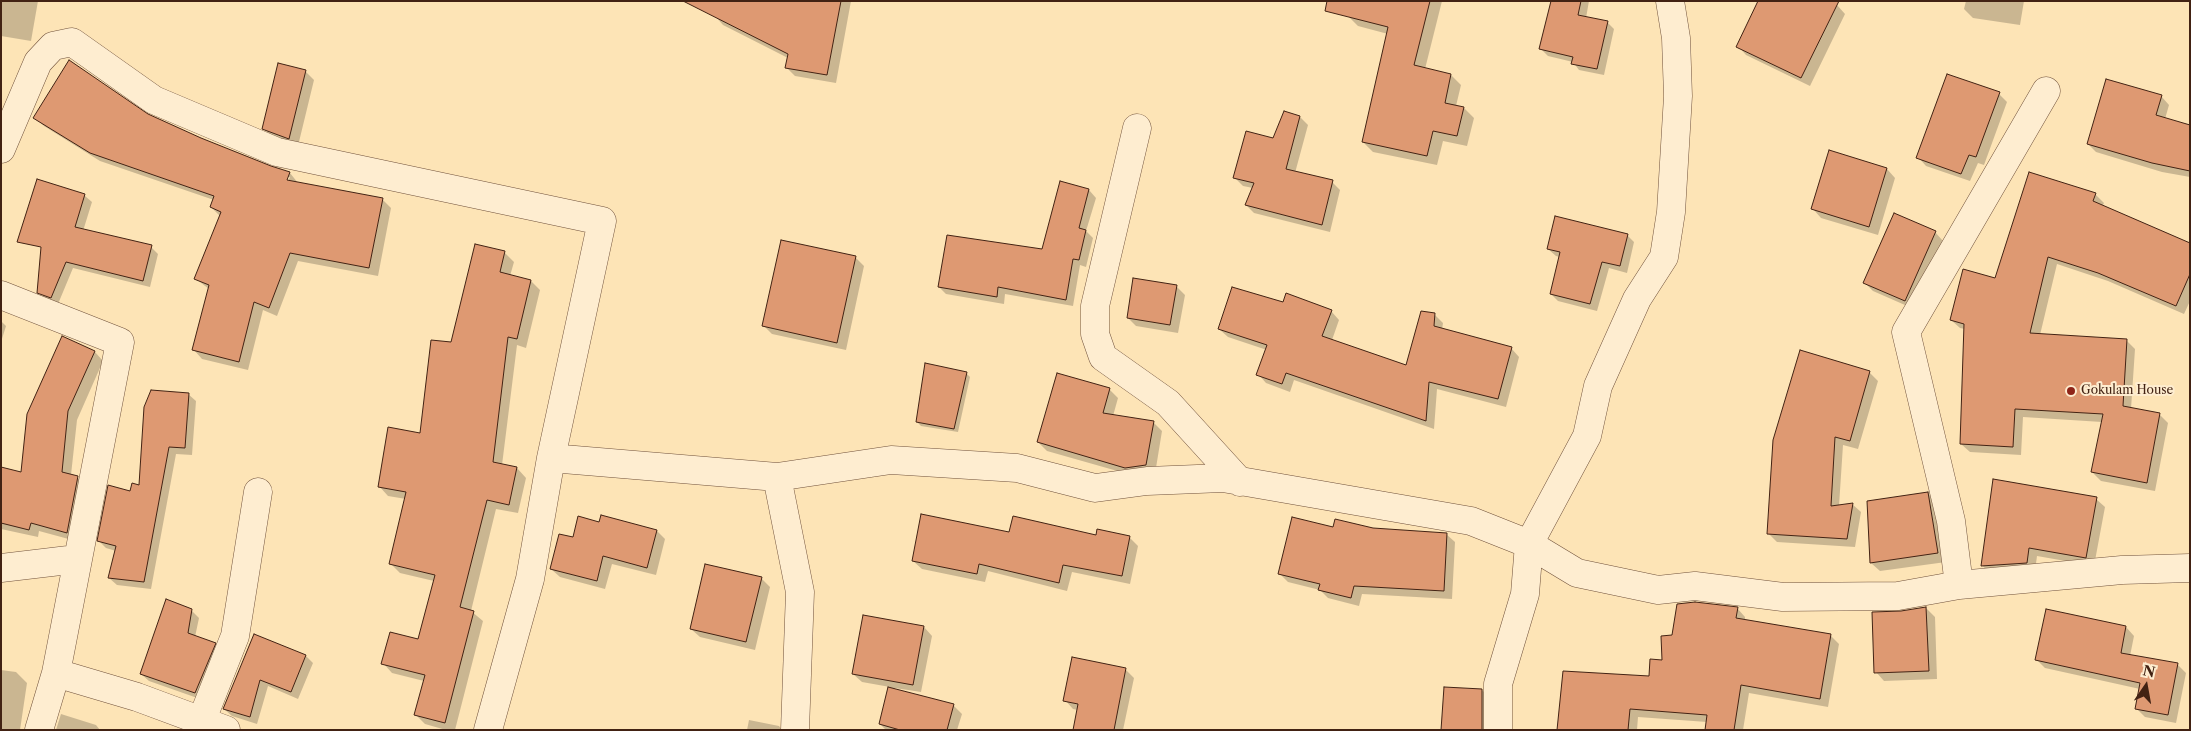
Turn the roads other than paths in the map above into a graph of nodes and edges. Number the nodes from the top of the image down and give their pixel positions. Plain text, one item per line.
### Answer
1 (1670, 1) edge
2 (2046, 91) dead end
3 (1137, 128) dead end
4 (1, 149) edge
5 (1, 295) edge
6 (551, 458) junction
7 (777, 477) junction
8 (1240, 482) junction
9 (258, 492) dead end
10 (1529, 544) junction
11 (77, 559) junction
12 (1, 568) edge
13 (2190, 568) edge
14 (1959, 585) junction
15 (56, 673) junction
16 (213, 726) edge
17 (39, 730) edge
18 (488, 730) edge
19 (795, 730) edge
20 (1498, 730) edge

1 - 10 street
2 - 14 street
3 - 8 street
4 - 6 street
5 - 11 street
6 - 7 street
6 - 18 street
7 - 8 street
7 - 19 street
8 - 10 street
9 - 16 street
10 - 14 street
10 - 20 street
11 - 12 street
11 - 15 street
13 - 14 street
15 - 16 street
15 - 17 street

